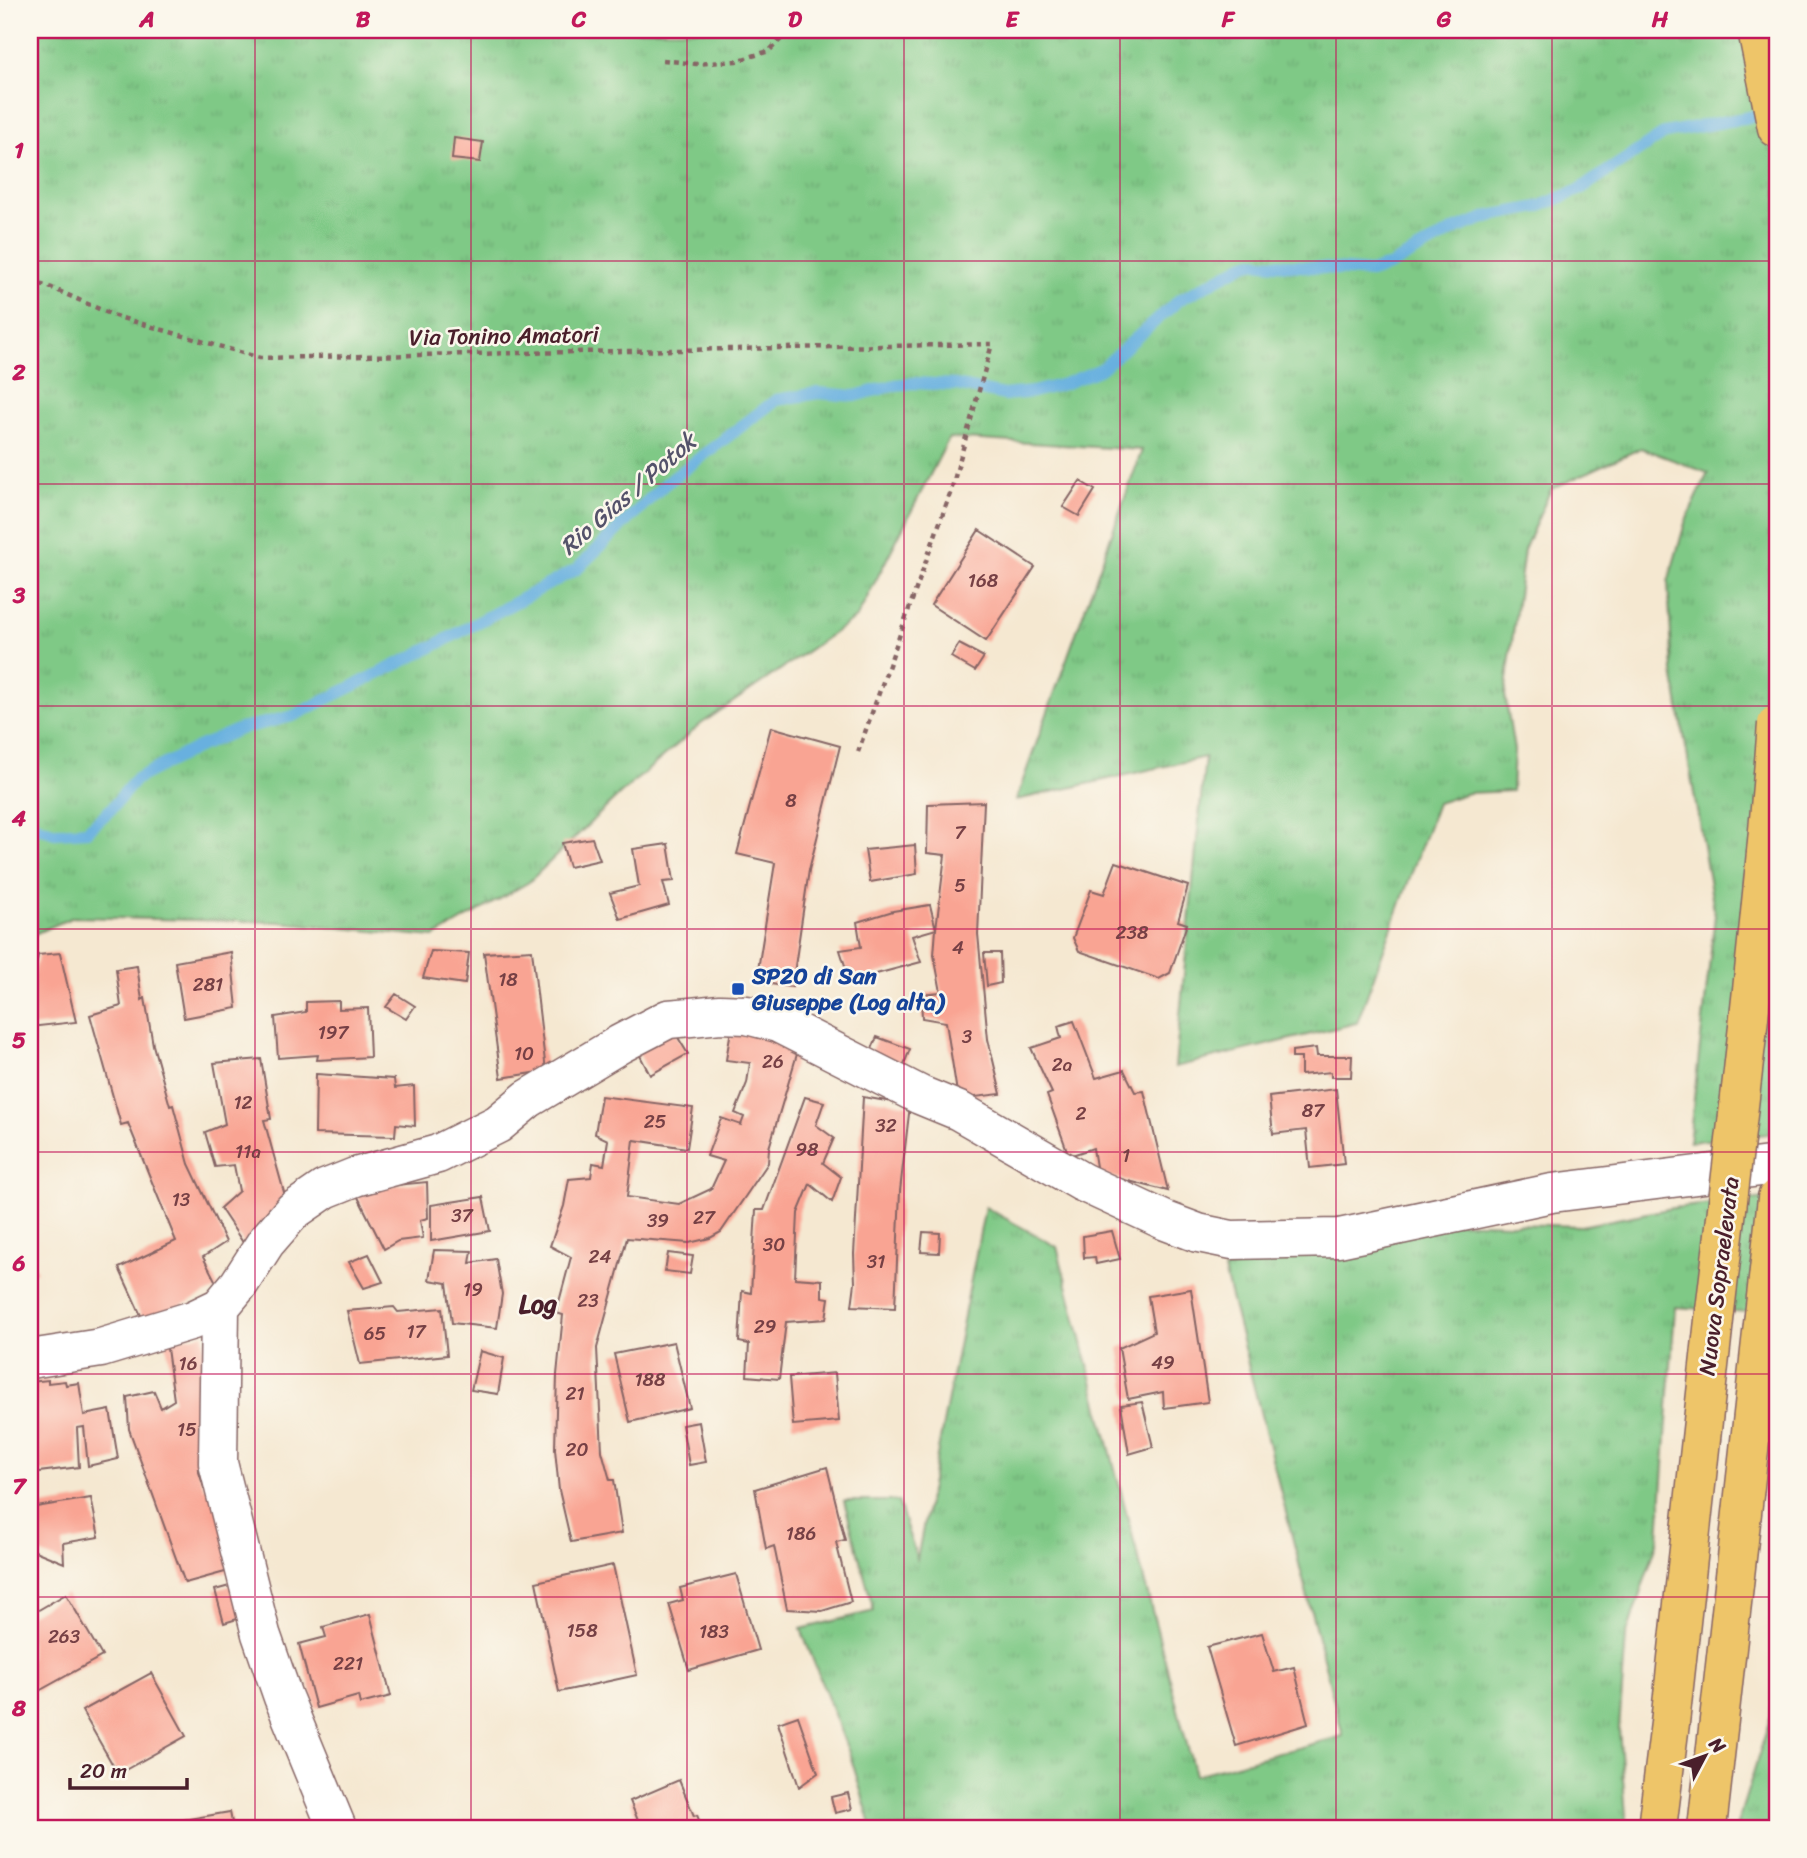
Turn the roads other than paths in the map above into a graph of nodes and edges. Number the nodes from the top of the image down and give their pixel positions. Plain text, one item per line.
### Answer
1 (1757, 30) edge
2 (1777, 128) edge
3 (1777, 724) edge
4 (1777, 1165) edge
5 (1777, 1198) edge
6 (220, 1307) junction
7 (30, 1359) edge
8 (337, 1828) edge
9 (1657, 1828) edge
10 (1707, 1828) edge

1 - 2 highway
3 - 9 highway, Nuova Sopraelevata, bridge
4 - 6 street
5 - 10 highway
6 - 7 street
6 - 8 street

